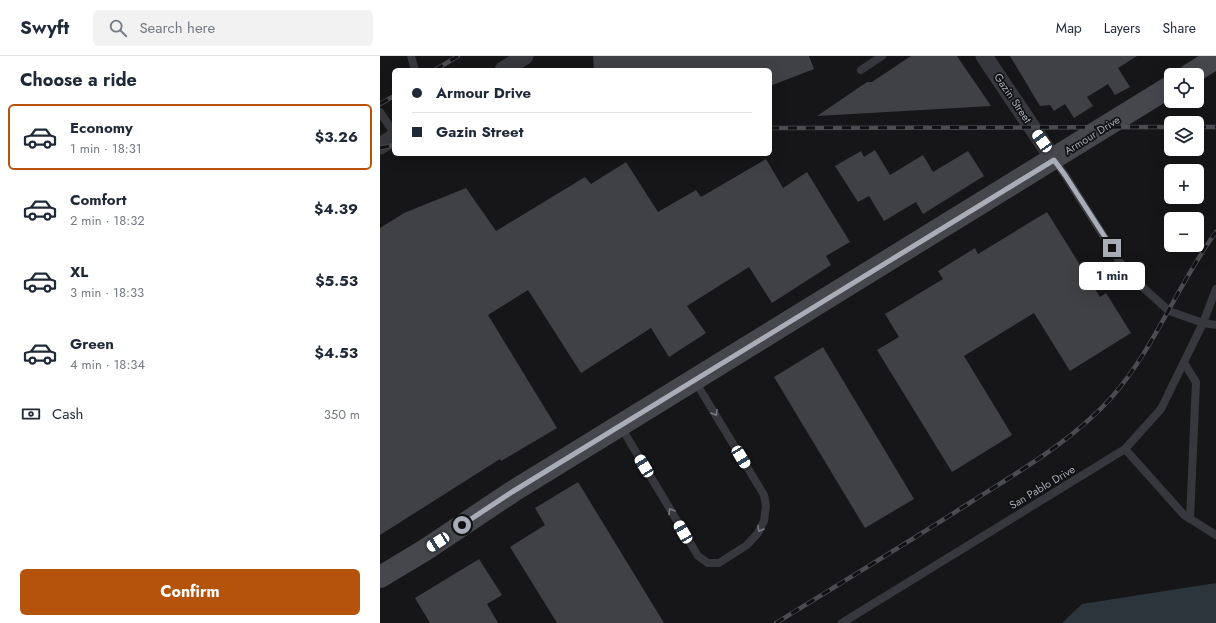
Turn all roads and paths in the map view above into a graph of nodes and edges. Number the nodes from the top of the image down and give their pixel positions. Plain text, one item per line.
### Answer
1 (411, 56) edge
2 (526, 56) edge
3 (882, 56) edge
4 (984, 56) edge
5 (1216, 58) edge
6 (415, 68) edge
7 (506, 68) edge
8 (1200, 68) edge
9 (861, 70) dead end
10 (1164, 90) edge
11 (380, 112) edge
12 (392, 130) edge
13 (392, 138) edge
14 (380, 146) edge
15 (1054, 160) junction
16 (1216, 289) edge
17 (1203, 323) junction
18 (1216, 325) edge
19 (1184, 363) junction
20 (695, 380) junction
21 (620, 426) junction
22 (1125, 449) junction
23 (1190, 519) junction
24 (1216, 534) edge
25 (380, 577) edge
26 (842, 623) edge

1 - 6 lane
2 - 7 street
3 - 9 lane
4 - 15 street, Gazin Street
5 - 8 street
10 - 15 street, Armour Drive
11 - 12 lane
13 - 14 street
15 - 17 lane, Gazin Street
15 - 20 street, Armour Drive
16 - 17 lane, San Pablo Drive
17 - 18 lane, Gazin Street
17 - 19 lane, San Pablo Drive
19 - 22 lane, San Pablo Drive
19 - 23 lane
20 - 21 street, Armour Drive
20 -> 21 lane
21 - 25 street, Armour Drive
22 - 23 lane
22 - 26 lane, San Pablo Drive
23 - 24 lane

